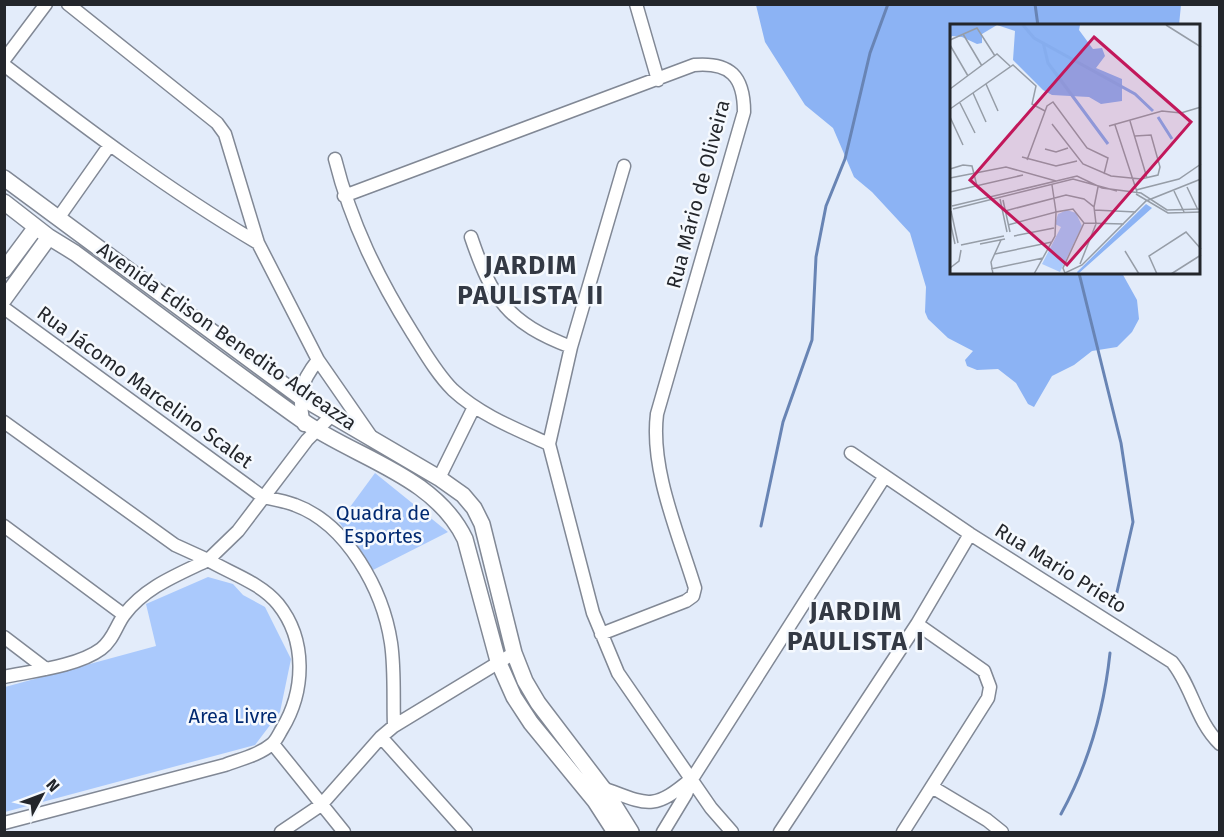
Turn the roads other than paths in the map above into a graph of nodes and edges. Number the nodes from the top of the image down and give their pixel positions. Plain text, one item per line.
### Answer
1 (46, 4) edge
2 (68, 4) edge
3 (636, 4) edge
4 (4, 60) edge
5 (4, 66) edge
6 (658, 80) junction
7 (109, 146) junction
8 (335, 159) dead end
9 (624, 166) dead end
10 (4, 178) edge
11 (26, 195) junction
12 (344, 196) junction
13 (9, 206) edge
14 (59, 217) junction
15 (36, 227) junction
16 (49, 237) junction
17 (471, 237) dead end
18 (85, 238) junction
19 (258, 243) junction
20 (75, 253) junction
21 (4, 270) edge
22 (4, 299) edge
23 (4, 308) edge
24 (571, 347) junction
25 (318, 360) junction
26 (299, 396) junction
27 (474, 407) junction
28 (330, 417) junction
29 (303, 421) junction
30 (4, 422) edge
31 (313, 436) junction
32 (376, 443) junction
33 (549, 444) junction
34 (851, 453) dead end
35 (885, 476) junction
36 (439, 478) junction
37 (263, 497) junction
38 (4, 526) edge
39 (970, 534) junction
40 (208, 560) junction
41 (124, 615) junction
42 (917, 624) junction
43 (601, 634) junction
44 (4, 637) edge
45 (514, 653) junction
46 (498, 661) junction
47 (46, 669) junction
48 (4, 677) edge
49 (394, 726) junction
50 (381, 737) junction
51 (273, 744) junction
52 (1220, 744) edge
53 (692, 779) junction
54 (932, 787) junction
55 (603, 788) junction
56 (321, 805) junction
57 (4, 823) edge
58 (281, 832) edge
59 (344, 832) edge
60 (466, 832) edge
61 (615, 832) edge
62 (631, 832) edge
63 (663, 832) edge
64 (732, 832) edge
65 (780, 832) edge
66 (903, 832) edge
67 (1002, 832) edge

1 - 4 street
2 - 19 street
3 - 6 street
5 - 7 street
6 - 12 street, Rua Mário de Oliveira
6 - 43 street, Rua Mário de Oliveira
7 - 14 street
7 - 19 street
8 - 12 street
9 - 24 street
10 - 11 street, Avenida Edison Benedito Adreazza
11 - 13 street
11 - 14 street, Avenida Edison Benedito Adreazza
12 - 27 street
13 - 15 street, Avenida Edison Benedito Adreazza
14 - 18 street, Avenida Edison Benedito Adreazza
15 - 16 street, Avenida Edison Benedito Adreazza
15 - 21 street
16 - 20 street, Avenida Edison Benedito Adreazza
16 - 22 street
17 - 24 street
18 - 20 street
18 - 26 street, Avenida Edison Benedito Adreazza
19 - 25 street
20 - 29 street, Avenida Edison Benedito Adreazza
23 - 37 street, Rua Jácomo Marcelino Scalet
24 - 33 street
25 - 26 street
25 - 32 street
26 - 28 street, Avenida Edison Benedito Adreazza
26 - 29 street
27 - 33 street
27 - 36 street
28 - 31 street
28 - 32 street, Avenida Edison Benedito Adreazza
29 - 31 street, Avenida Edison Benedito Adreazza
30 - 40 street
31 - 37 street
31 - 46 street, Avenida Edison Benedito Adreazza
32 - 36 street, Avenida Edison Benedito Adreazza
33 - 43 street
34 - 35 street, Rua Mario Prieto
35 - 39 street, Rua Mario Prieto
35 - 53 street
36 - 45 street, Avenida Edison Benedito Adreazza
37 - 40 street
37 - 49 street
38 - 41 street
39 - 42 street
39 - 52 street, Rua Mario Prieto
40 - 41 street
40 - 51 street
41 - 47 street
42 - 54 street
42 - 65 street
43 - 53 street
44 - 47 street
45 - 46 street
45 - 55 street, Avenida Edison Benedito Adreazza
46 - 49 street
46 - 61 street, Avenida Edison Benedito Adreazza
47 - 48 street
49 - 50 street
50 - 56 street
50 - 60 street
51 - 56 street
51 - 57 street
53 - 55 street
53 - 63 street
53 - 64 street
54 - 66 street
54 - 67 street
55 - 62 street, Avenida Edison Benedito Adreazza
56 - 58 street
56 - 59 street

